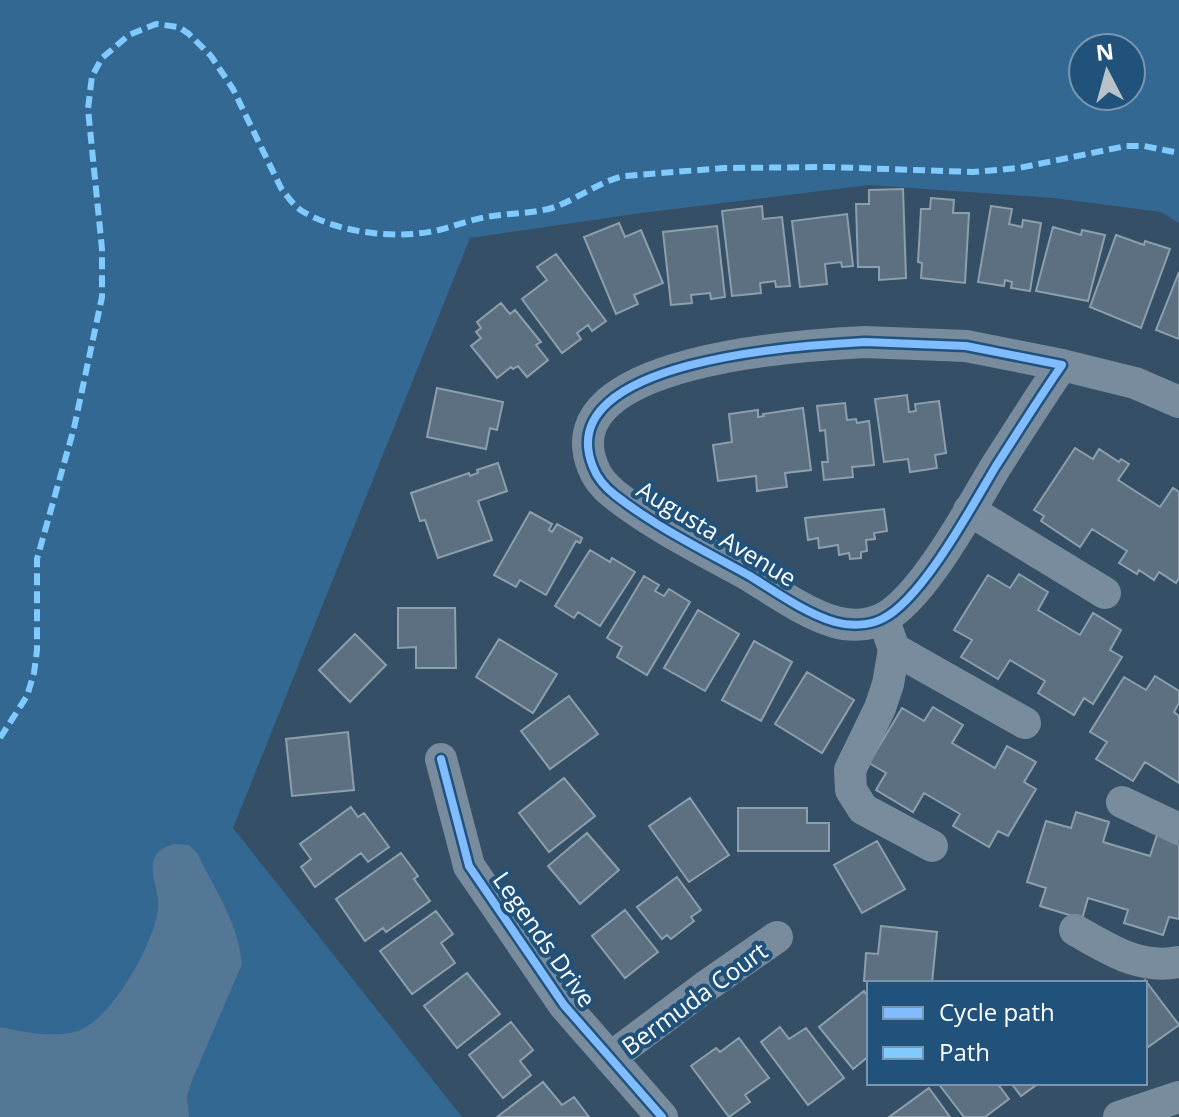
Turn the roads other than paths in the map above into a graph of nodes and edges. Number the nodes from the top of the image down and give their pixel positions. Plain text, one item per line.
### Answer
1 (1062, 365) junction
2 (1179, 402) edge
3 (969, 510) junction
4 (1105, 593) dead end
5 (888, 634) junction
6 (1025, 723) dead end
7 (441, 759) dead end
8 (1122, 802) dead end
9 (1179, 829) edge
10 (932, 846) dead end
11 (1075, 930) dead end
12 (777, 937) dead end
13 (1179, 962) edge
14 (610, 1058) junction
15 (1176, 1104) edge
16 (662, 1117) edge
17 (1119, 1117) edge

1 - 2 street, Augusta Avenue
1 - 3 street
1 - 5 street, Augusta Avenue
3 - 4 street
3 - 5 street
5 - 6 street
5 - 10 street
7 - 14 street, Legends Drive
8 - 9 street
11 - 13 street
12 - 14 street, Bermuda Court
14 - 16 street, Legends Drive
15 - 17 street

